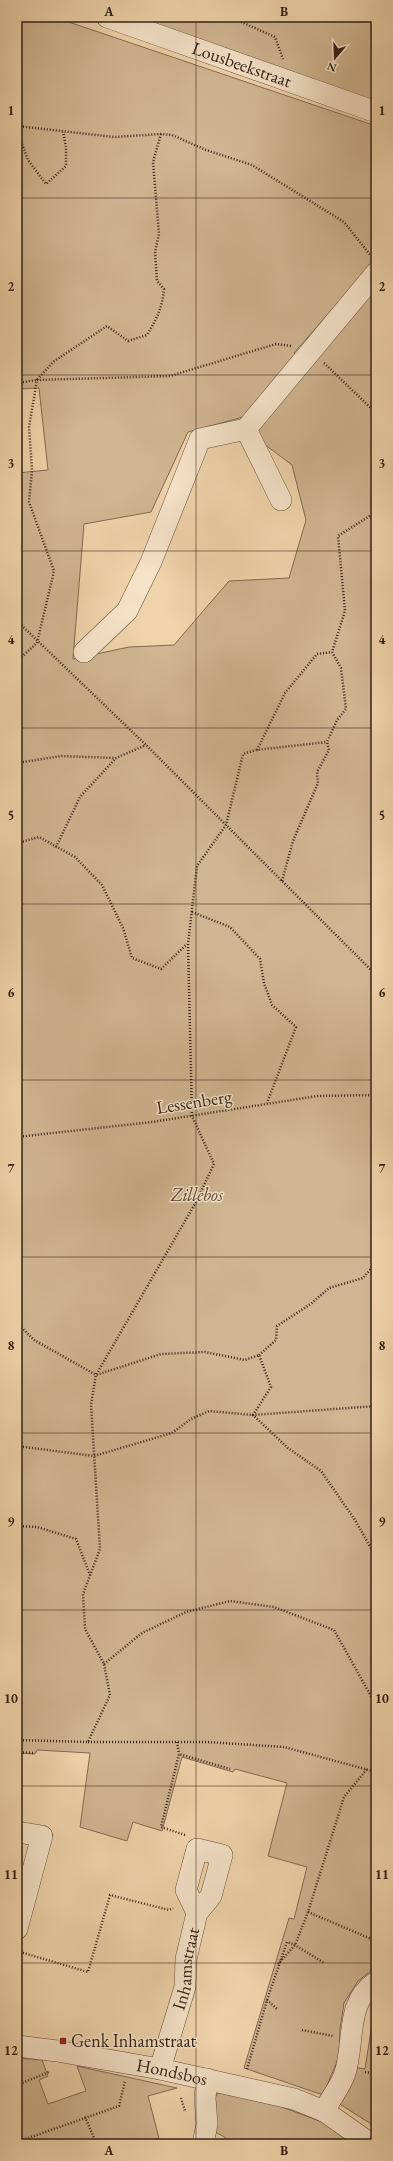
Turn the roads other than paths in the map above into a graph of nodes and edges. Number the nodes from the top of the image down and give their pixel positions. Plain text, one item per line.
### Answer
1 (107, 17) edge
2 (376, 112) edge
3 (374, 265) edge
4 (246, 429) junction
5 (281, 500) dead end
6 (84, 652) dead end
7 (17, 1832) edge
8 (20, 1900) edge
9 (196, 1913) dead end
10 (17, 1929) edge
11 (376, 1982) edge
12 (17, 2046) edge
13 (160, 2069) junction
14 (207, 2079) junction
15 (324, 2111) junction
16 (208, 2141) edge
17 (371, 2144) edge

1 - 2 street, Lousbeekstraat
3 - 4 street
4 - 5 street
4 - 6 street
7 - 8 street
8 - 10 street
9 - 13 street, Inhamstraat
11 - 15 street
12 - 13 street, Hondsbos
13 - 14 street, Hondsbos
14 - 15 street, Hondsbos
14 - 16 street
15 - 17 street, Hondsbos

